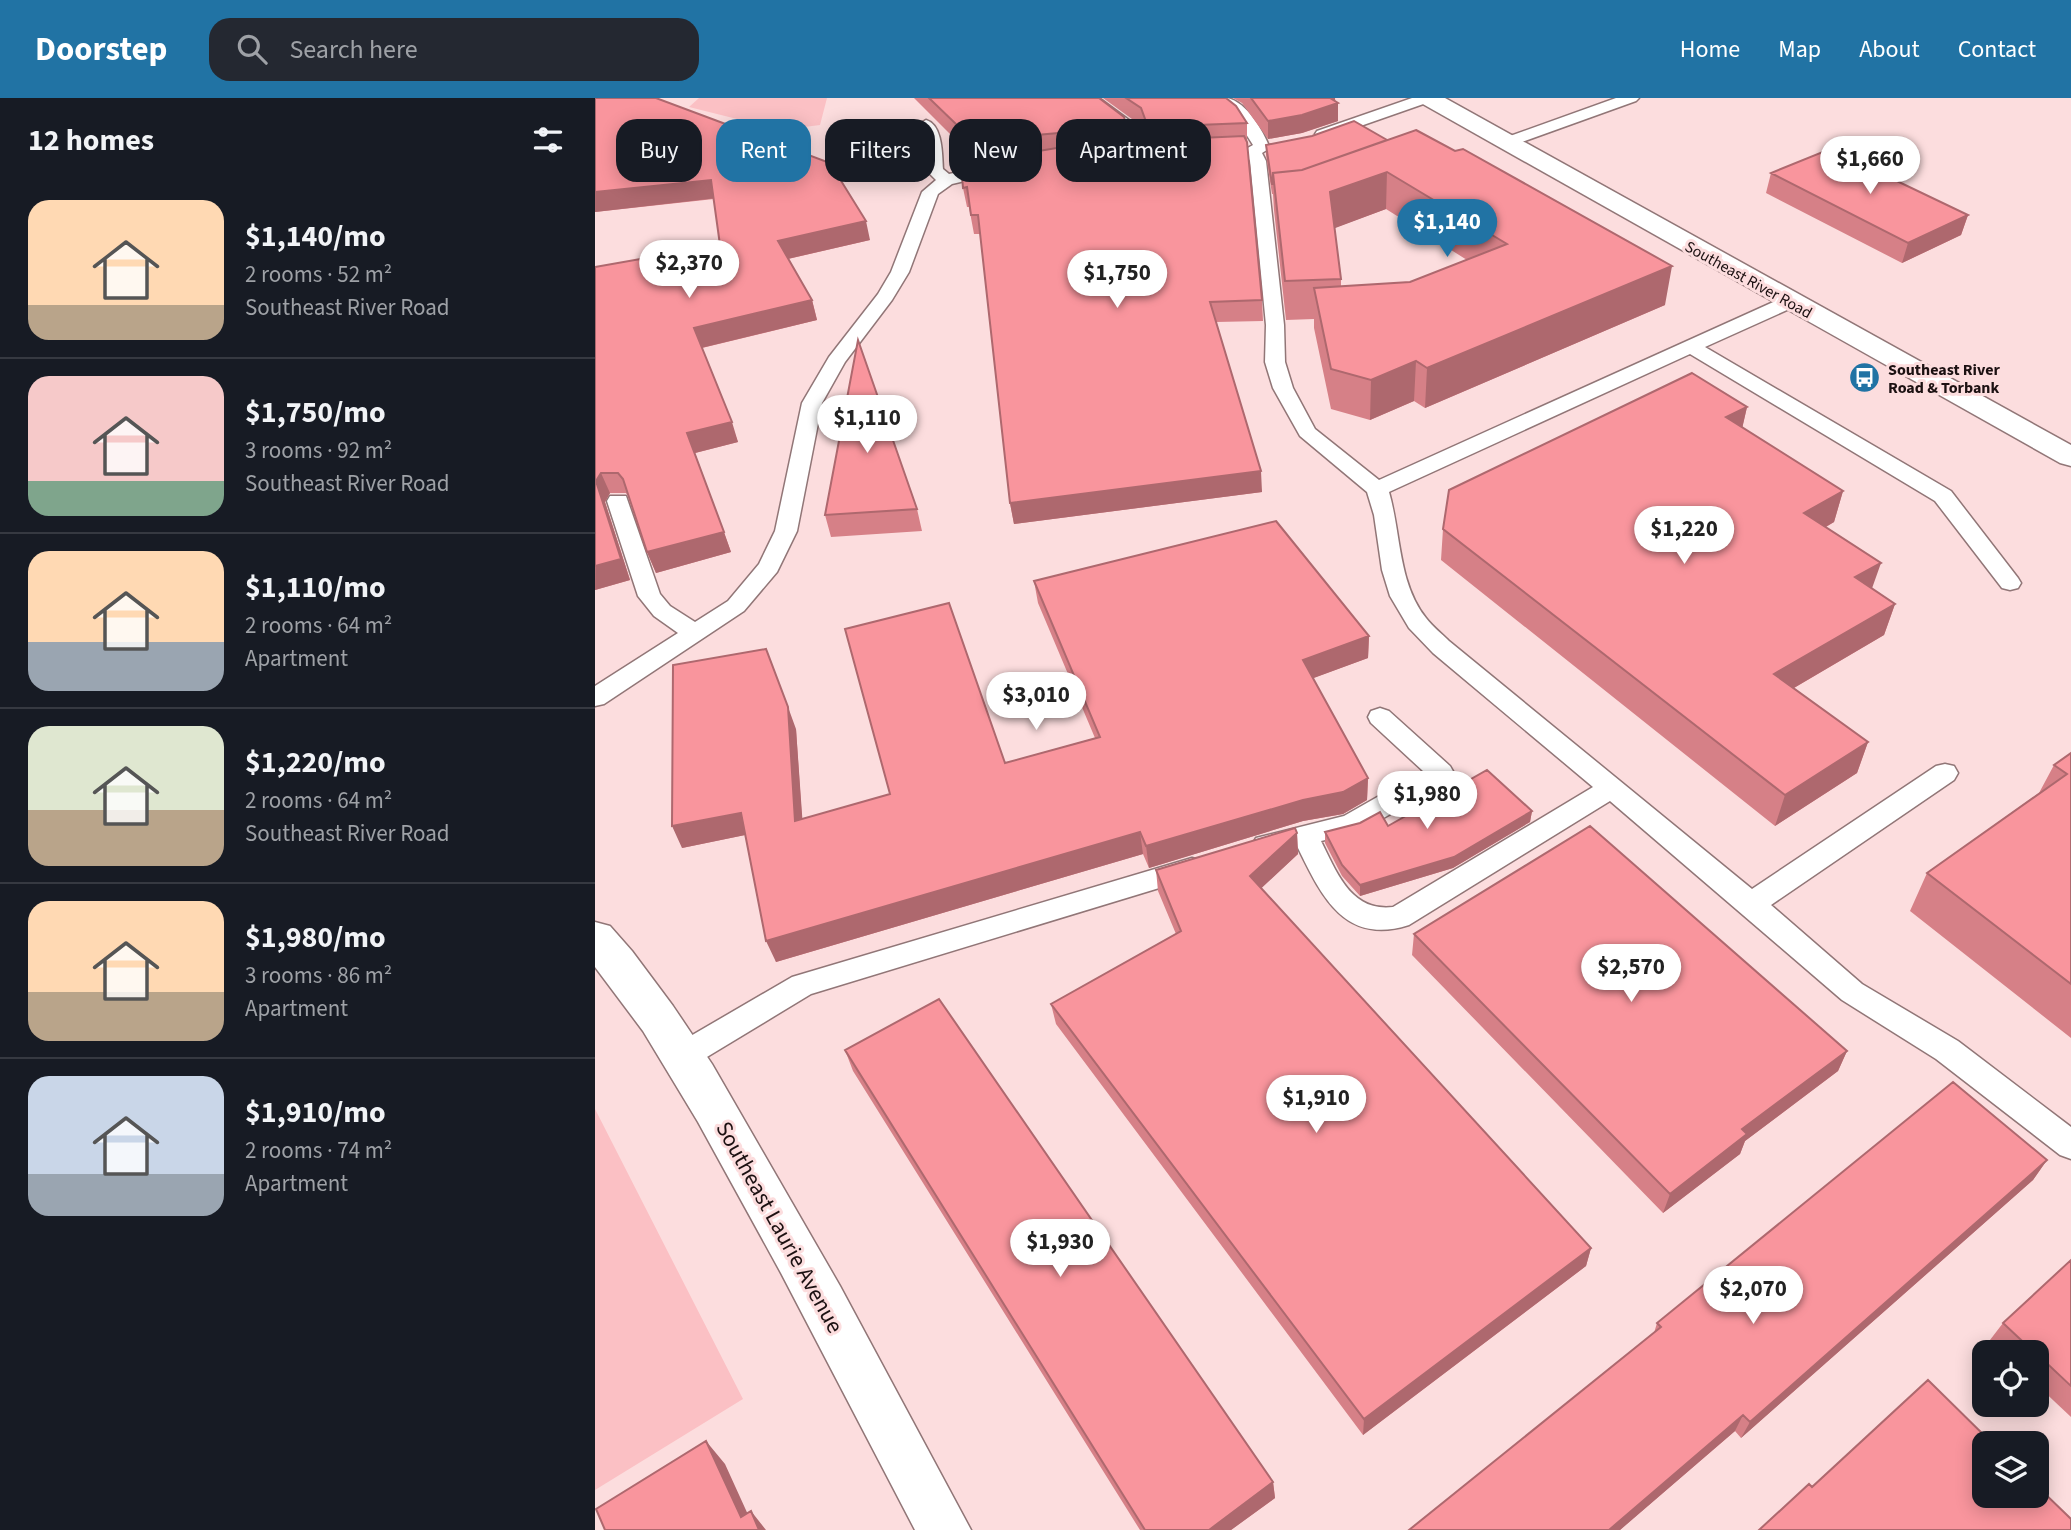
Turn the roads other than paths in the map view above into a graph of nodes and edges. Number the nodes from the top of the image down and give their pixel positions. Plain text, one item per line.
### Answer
1 (1089, 98) edge
2 (1218, 98) edge
3 (1428, 98) edge
4 (1631, 98) edge
5 (1117, 119) edge
6 (1306, 141) edge
7 (1506, 143) junction
8 (1284, 144) edge
9 (1247, 149) junction
10 (935, 171) edge
11 (947, 180) joint
12 (1789, 302) junction
13 (1691, 347) junction
14 (2071, 457) edge
15 (1377, 489) junction
16 (618, 501) edge
17 (2010, 583) dead end
18 (695, 633) junction
19 (595, 698) edge
20 (1380, 717) dead end
21 (1945, 773) dead end
22 (1612, 788) junction
23 (1304, 834) junction
24 (1751, 904) junction
25 (595, 938) edge
26 (681, 1057) junction
27 (2071, 1145) edge
28 (944, 1530) edge

1 - 5 lane
2 - 9 lane
3 - 6 lane
3 - 7 street, Southeast River Road
4 - 7 lane
7 - 12 street, Southeast River Road
8 - 9 lane
9 - 15 lane
10 - 11 lane
11 - 18 lane
12 - 13 lane
12 - 14 street, Southeast River Road
13 - 15 lane
13 - 17 lane
15 - 22 lane
16 - 18 lane
18 - 19 lane
20 - 23 lane
21 - 24 lane
22 - 23 lane
22 - 24 lane
23 - 26 lane
24 - 27 lane
25 - 26 street, Southeast Laurie Avenue
26 - 28 street, Southeast Laurie Avenue

